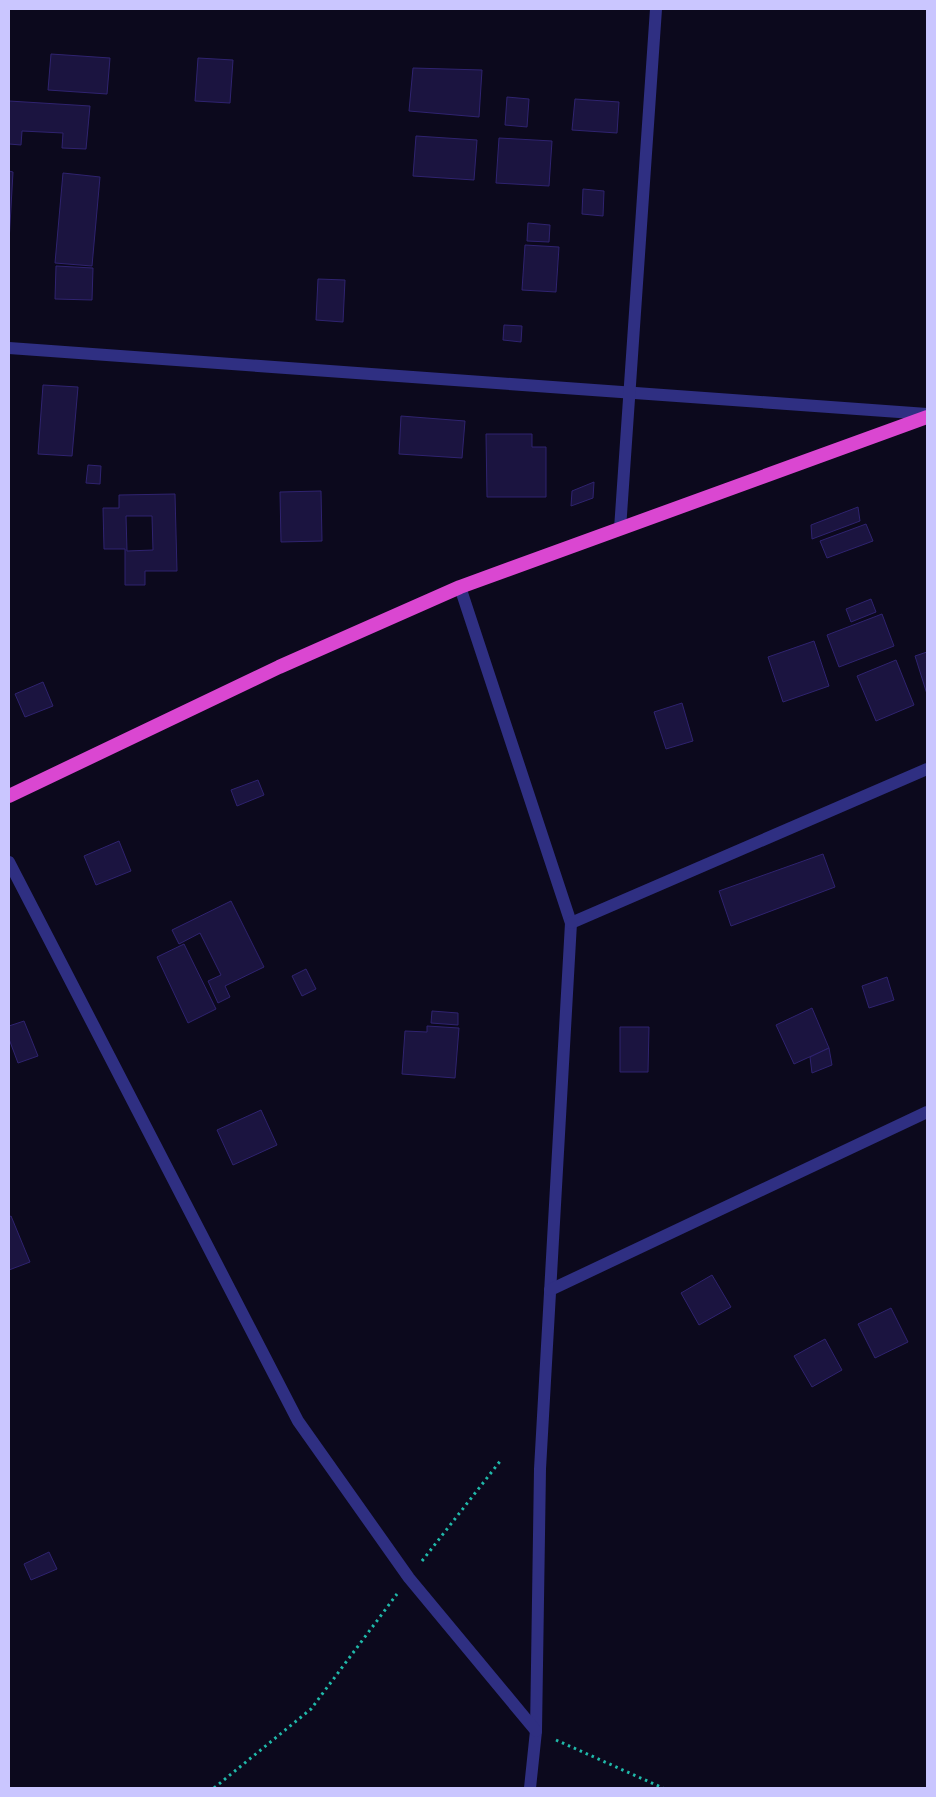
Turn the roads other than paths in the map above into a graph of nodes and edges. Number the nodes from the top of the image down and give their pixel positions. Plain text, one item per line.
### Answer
1 (656, 9) edge
2 (9, 348) edge
3 (630, 392) junction
4 (927, 416) edge
5 (620, 529) junction
6 (460, 587) junction
7 (927, 769) edge
8 (9, 796) edge
9 (9, 862) edge
10 (571, 923) junction
11 (927, 1112) edge
12 (550, 1290) junction
13 (536, 1731) junction
14 (530, 1788) edge

1 - 3 street
2 - 3 street
3 - 4 street
3 - 5 street
4 - 5 highway
5 - 6 highway
6 - 8 highway
6 - 10 street
7 - 10 street
9 - 13 street
10 - 12 street
11 - 12 street
12 - 13 street
13 - 14 street

